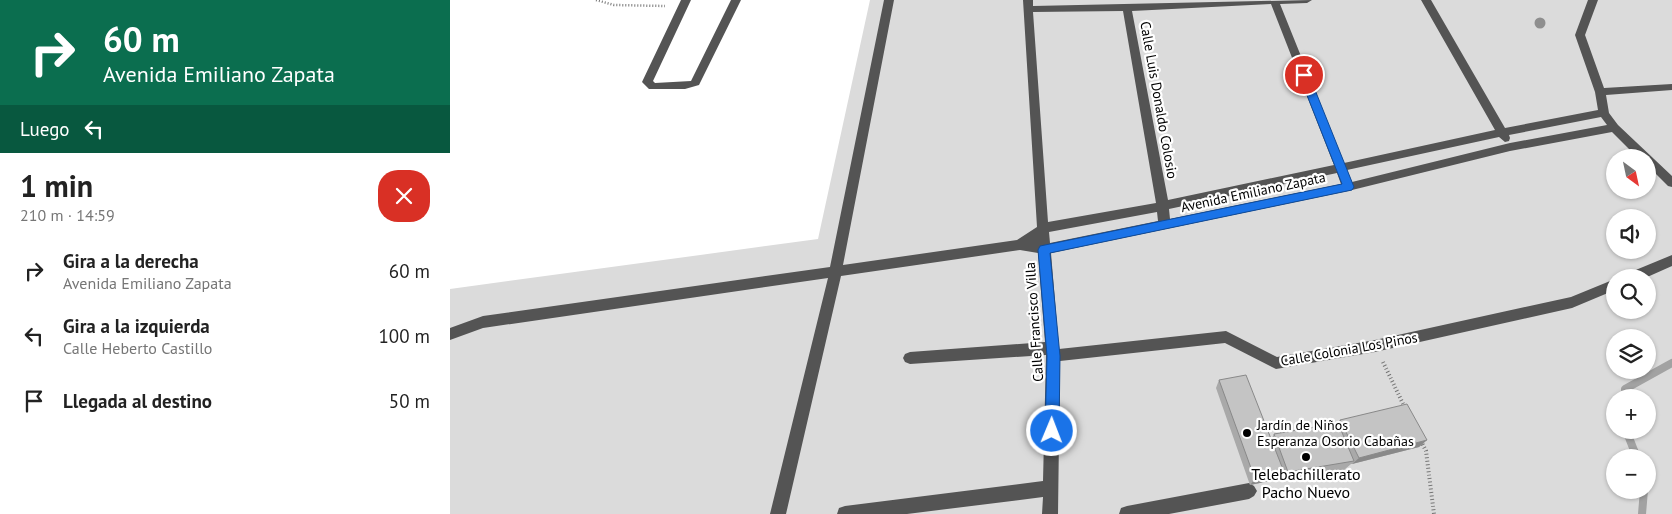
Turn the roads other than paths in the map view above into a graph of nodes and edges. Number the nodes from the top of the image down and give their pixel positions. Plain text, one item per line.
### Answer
1 (736, 0) edge
2 (889, 0) edge
3 (1308, 0) edge
4 (1426, 0) edge
5 (1593, 0) edge
6 (1274, 2) junction
7 (685, 3) edge
8 (1028, 4) edge
9 (1127, 8) junction
10 (1672, 87) edge
11 (1600, 92) junction
12 (1604, 113) junction
13 (1614, 128) junction
14 (1501, 133) junction
15 (1510, 147) junction
16 (1636, 149) edge
17 (1342, 167) junction
18 (1656, 168) edge
19 (1672, 182) edge
20 (1348, 187) junction
21 (1163, 206) junction
22 (1164, 226) junction
23 (1044, 228) junction
24 (1020, 245) junction
25 (1044, 250) junction
26 (1672, 260) edge
27 (1652, 269) edge
28 (836, 271) junction
29 (1606, 288) edge
30 (450, 334) edge
31 (1053, 352) junction
32 (910, 358) dead end
33 (1051, 488) junction
34 (1249, 491) dead end
35 (778, 514) edge
36 (845, 514) edge
37 (1050, 514) edge
38 (1127, 514) edge

1 - 7 street
2 - 28 street
3 - 6 street
4 - 14 street
5 - 11 street
6 - 9 street
6 - 17 street
8 - 9 street
8 - 23 street, Calle Francisco Villa
9 - 21 street, Calle Luis Donaldo Colosio
10 - 11 street
11 - 12 street
12 - 13 street
12 - 14 street, Avenida Emiliano Zapata
13 - 15 street, Avenida Emiliano Zapata
13 - 16 street
14 - 15 street
14 - 17 street, Avenida Emiliano Zapata
15 - 20 street, Avenida Emiliano Zapata
17 - 20 street
17 - 21 street, Avenida Emiliano Zapata
18 - 19 street
20 - 22 street, Avenida Emiliano Zapata
21 - 22 street, Calle Luis Donaldo Colosio
21 - 23 street, Avenida Emiliano Zapata
22 - 25 street, Avenida Emiliano Zapata
23 - 24 street
23 - 25 street, Calle Francisco Villa
24 - 25 street
24 - 28 street
25 - 31 street, Calle Francisco Villa
26 - 27 street
28 - 30 street
28 - 35 street
29 - 31 street, Calle Colonia Los Pinos
31 - 32 street, Calle Colonia Los Pinos
31 - 33 street, Calle Francisco Villa
33 - 36 street
33 - 37 street, Calle Francisco Villa
34 - 38 street

